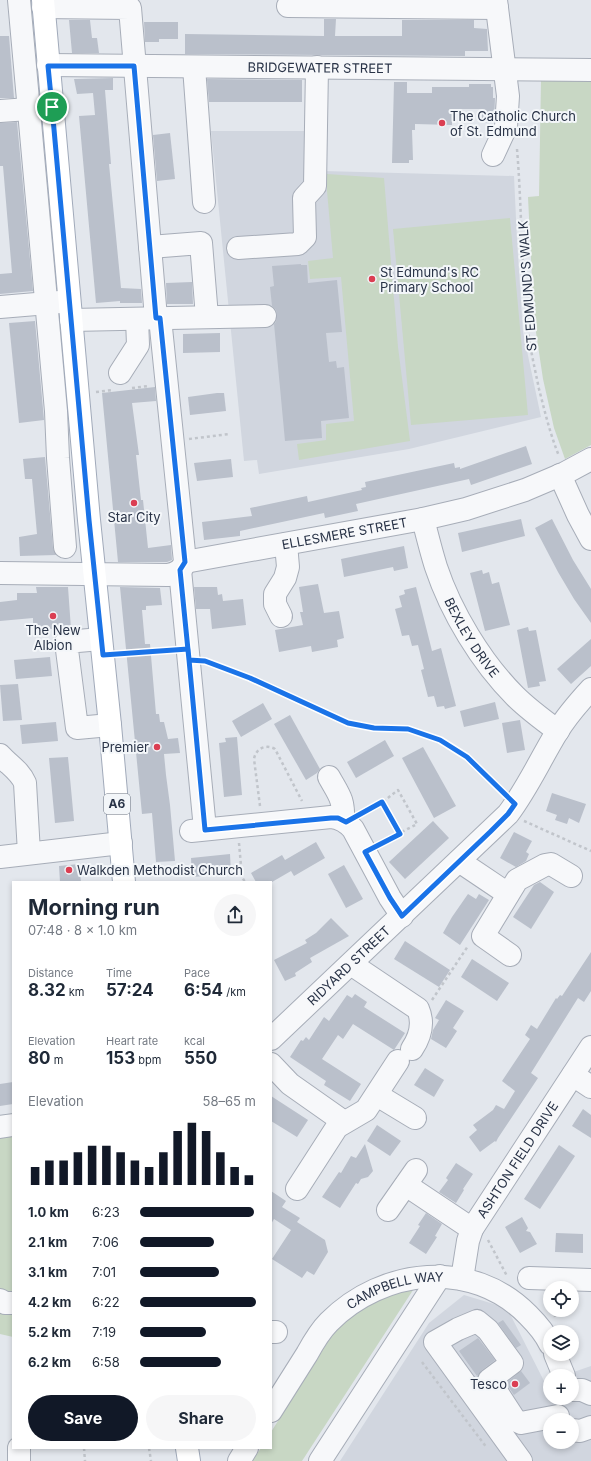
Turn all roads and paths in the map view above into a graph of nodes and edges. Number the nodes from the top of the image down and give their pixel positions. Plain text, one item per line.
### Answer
1 (19, 0) edge
2 (43, 4) edge
3 (408, 4) edge
4 (497, 4) edge
5 (288, 6) dead end
6 (48, 66) junction
7 (134, 66) junction
8 (194, 67) junction
9 (317, 68) junction
10 (505, 69) junction
11 (591, 70) edge
12 (52, 107) junction
13 (28, 109) junction
14 (0, 111) edge
15 (516, 142) dead end
16 (493, 155) dead end
17 (204, 202) dead end
18 (150, 247) junction
19 (238, 248) dead end
20 (46, 303) junction
21 (0, 307) edge
22 (70, 310) junction
23 (264, 316) dead end
24 (217, 317) junction
25 (151, 318) junction
26 (120, 373) dead end
27 (229, 434) dead end
28 (173, 441) junction
29 (591, 459) edge
30 (562, 474) junction
31 (423, 519) junction
32 (591, 539) edge
33 (286, 544) junction
34 (65, 547) dead end
35 (183, 566) junction
36 (0, 573) edge
37 (94, 574) junction
38 (282, 616) dead end
39 (102, 647) junction
40 (189, 654) junction
41 (591, 689) edge
42 (110, 726) junction
43 (558, 731) junction
44 (0, 755) edge
45 (329, 777) dead end
46 (382, 802) junction
47 (512, 809) junction
48 (307, 820) junction
49 (344, 821) junction
50 (262, 824) junction
51 (237, 826) junction
52 (400, 834) junction
53 (121, 843) junction
54 (591, 851) edge
55 (365, 852) junction
56 (29, 853) junction
57 (0, 857) edge
58 (459, 861) junction
59 (571, 876) dead end
60 (124, 881) edge
61 (244, 881) edge
62 (508, 894) junction
63 (402, 916) junction
64 (482, 936) junction
65 (510, 955) dead end
66 (351, 964) junction
67 (419, 1012) junction
68 (272, 1038) edge
69 (591, 1047) edge
70 (272, 1065) edge
71 (582, 1081) edge
72 (376, 1094) junction
73 (415, 1118) dead end
74 (344, 1122) junction
75 (12, 1125) edge
76 (0, 1127) edge
77 (297, 1189) dead end
78 (388, 1210) dead end
79 (475, 1225) junction
80 (440, 1276) junction
81 (462, 1279) junction
82 (591, 1280) edge
83 (540, 1284) joint
84 (0, 1300) edge
85 (12, 1303) edge
86 (543, 1334) edge
87 (422, 1362) dead end
88 (579, 1390) edge
89 (591, 1394) edge
90 (272, 1409) edge
91 (543, 1419) edge
92 (591, 1427) edge
93 (579, 1430) edge
94 (19, 1449) edge
95 (84, 1449) edge
96 (149, 1449) edge
97 (187, 1449) edge
98 (246, 1449) edge
99 (491, 1454) dead end
100 (323, 1460) edge
101 (19, 1461) edge
102 (86, 1461) edge
103 (151, 1461) edge
104 (189, 1461) edge
105 (239, 1461) edge
106 (521, 1461) edge

1 - 13 street
2 - 6 main road, A6
2 - 7 street
3 - 4 street
3 - 5 street
4 - 10 street
6 - 7 street, BRIDGEWATER STREET
6 - 12 main road, A6
7 - 8 street, BRIDGEWATER STREET
7 - 18 street
8 - 9 street, BRIDGEWATER STREET
8 - 17 street
9 - 10 street, BRIDGEWATER STREET
9 - 19 street
10 - 11 street, BRIDGEWATER STREET
10 - 16 street
12 - 13 street
12 - 22 main road, A6
13 - 14 street
13 - 20 street
15 - 30 path, ST EDMUND'S WALK
18 - 24 street
18 - 25 street
20 - 21 street
20 - 22 street
20 - 34 street
22 - 25 street
22 - 37 main road, A6
23 - 24 street
24 - 25 street
25 - 26 street
25 - 28 street
27 - 28 path
28 - 35 street
29 - 30 street, ELLESMERE STREET
30 - 31 street, ELLESMERE STREET
30 - 32 street
31 - 33 street, ELLESMERE STREET
31 - 43 street, BEXLEY DRIVE
33 - 35 street, ELLESMERE STREET
33 - 38 street
35 - 37 street, ELLESMERE STREET
35 - 40 street
36 - 37 street, ELLESMERE STREET
37 - 39 main road, A6
39 - 40 path
39 - 42 main road, A6
39 - 42 street
40 - 47 path
40 - 51 street
41 - 43 street, RIDYARD STREET
42 - 53 main road, A6
43 - 47 street, RIDYARD STREET
44 - 56 street
45 - 49 street
46 - 49 path
46 - 52 path
46 - 52 path
47 - 54 path
47 - 58 street, RIDYARD STREET
48 - 49 street
48 - 50 street
48 - 50 path
49 - 55 street
50 - 51 street
51 - 61 path
52 - 55 path
53 - 56 street
53 - 60 main road, A6
55 - 63 street
56 - 57 street
58 - 62 street
58 - 63 street, RIDYARD STREET
59 - 62 street
62 - 64 street
63 - 66 street, RIDYARD STREET
64 - 65 street
64 - 67 path
66 - 67 street
66 - 68 street, RIDYARD STREET
67 - 72 street
69 - 71 street, ASHTON FIELD DRIVE
70 - 74 street
71 - 79 street, ASHTON FIELD DRIVE
72 - 73 street
72 - 74 street
74 - 77 street
75 - 76 street
78 - 79 street
79 - 81 street, ASHTON FIELD DRIVE
79 - 83 path
80 - 81 street, CAMPBELL WAY
80 - 90 street, CAMPBELL WAY
80 - 100 street
81 - 86 street, CAMPBELL WAY
82 - 83 street
84 - 85 street
87 - 99 path
88 - 89 street
91 - 106 street
92 - 93 street
94 - 101 street
95 - 102 path
96 - 103 path
97 - 104 main road
98 - 105 street

